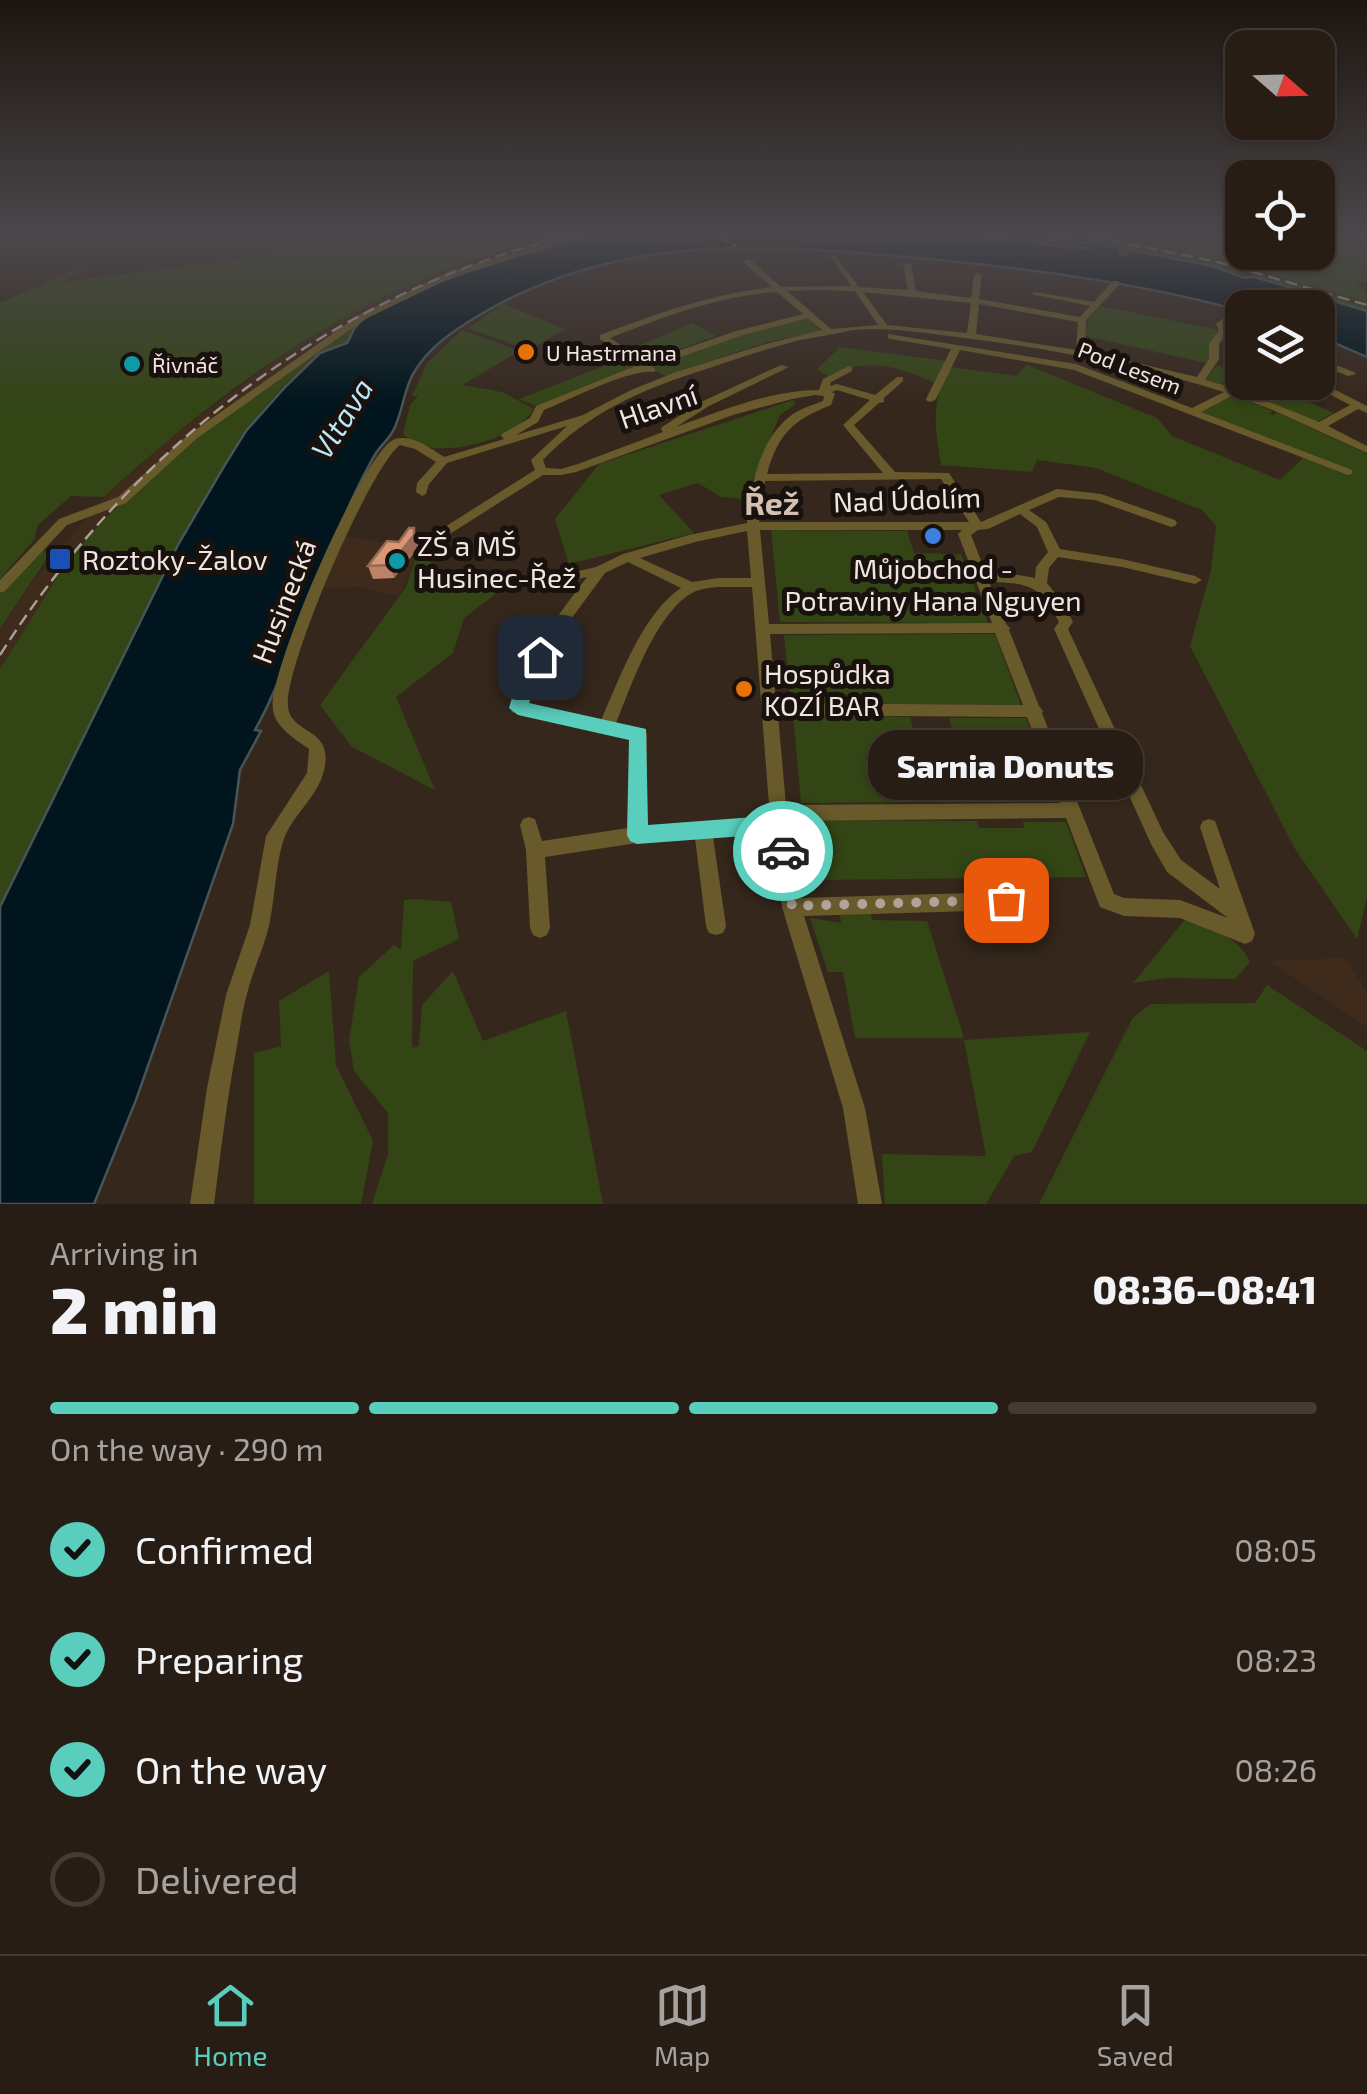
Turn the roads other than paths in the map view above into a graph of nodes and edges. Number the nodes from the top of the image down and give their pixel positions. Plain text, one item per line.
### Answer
1 (411, 293) edge
2 (748, 293) edge
3 (784, 293) edge
4 (860, 293) edge
5 (883, 293) edge
6 (975, 293) edge
7 (1107, 293) edge
8 (1035, 294) dead end
9 (913, 296) joint
10 (974, 302) junction
11 (1096, 305) junction
12 (808, 315) junction
13 (1082, 320) junction
14 (1225, 320) edge
15 (884, 328) junction
16 (1224, 331) joint
17 (829, 332) junction
18 (970, 336) junction
19 (956, 348) junction
20 (1080, 352) junction
21 (643, 364) junction
22 (784, 366) dead end
23 (1335, 368) edge
24 (849, 369) dead end
25 (1351, 374) dead end
26 (664, 379) junction
27 (900, 379) dead end
28 (1200, 380) junction
29 (1225, 389) edge
30 (824, 391) junction
31 (1335, 394) edge
32 (1225, 395) edge
33 (932, 399) dead end
34 (880, 400) junction
35 (1255, 400) edge
36 (1363, 408) edge
37 (1192, 412) junction
38 (586, 420) junction
39 (1320, 426) junction
40 (656, 438) junction
41 (503, 444) junction
42 (1367, 450) edge
43 (443, 461) junction
44 (541, 471) junction
45 (1348, 472) dead end
46 (891, 475) junction
47 (761, 478) junction
48 (422, 492) dead end
49 (1020, 510) junction
50 (1171, 523) dead end
51 (753, 526) junction
52 (973, 528) junction
53 (426, 545) dead end
54 (1056, 552) junction
55 (628, 557) junction
56 (600, 570) junction
57 (982, 578) junction
58 (1196, 580) dead end
59 (758, 582) junction
60 (1041, 582) junction
61 (536, 584) dead end
62 (690, 587) junction
63 (0, 588) edge
64 (1002, 628) junction
65 (762, 629) junction
66 (769, 709) junction
67 (1036, 711) junction
68 (606, 724) junction
69 (1073, 810) junction
70 (778, 818) junction
71 (529, 825) dead end
72 (1209, 827) dead end
73 (704, 829) junction
74 (637, 835) junction
75 (536, 850) junction
76 (1006, 900) dead end
77 (792, 906) junction
78 (1237, 913) junction
79 (716, 926) dead end
80 (540, 928) dead end
81 (202, 1204) edge
82 (870, 1204) edge

1 - 63 street
2 - 21 street
3 - 12 street
4 - 15 street
5 - 9 street
6 - 10 street
7 - 11 street
8 - 11 street
9 - 10 street
10 - 13 street
10 - 18 street
11 - 13 street
12 - 17 street
12 - 21 street
13 - 20 street
14 - 16 street
15 - 17 street, Hlavní
15 - 18 street, Hlavní
16 - 28 street
17 - 19 street, Pod Lesem
17 - 26 street, Hlavní
18 - 20 street, Hlavní
19 - 33 street
19 - 37 street, Pod Lesem
20 - 28 street, Hlavní
21 - 26 street
21 - 41 street
22 - 40 street
23 - 25 street
24 - 30 street
26 - 38 street, Hlavní
27 - 34 street
28 - 29 street, Hlavní
30 - 34 street
30 - 40 street, Hlavní
30 - 47 street
31 - 36 street
32 - 37 street
34 - 46 street
35 - 39 street, Hlavní
36 - 39 street
37 - 45 street, Pod Lesem
38 - 41 street
38 - 44 street, Hlavní
39 - 42 street, Hlavní
40 - 44 street, Hlavní
41 - 43 street
43 - 48 street
43 - 81 street, Husinecká
44 - 53 street
46 - 47 street
46 - 52 street
47 - 51 street
49 - 50 street, Nad Údolím
49 - 52 street, Nad Údolím
49 - 54 street
51 - 52 street, Nad Údolím
51 - 55 street, Nad Údolím
51 - 59 street
52 - 57 street
54 - 58 street
54 - 60 street
55 - 56 street, Nad Údolím
55 - 62 street
56 - 61 street
56 - 68 street
57 - 60 street
57 - 64 street
59 - 62 street
59 - 65 street
60 - 78 street
62 - 68 street
64 - 65 street
64 - 67 street
65 - 66 street
66 - 67 street
66 - 70 street
67 - 69 street
68 - 74 street
69 - 70 street
69 - 78 street
70 - 73 street
70 - 77 street
71 - 75 street
72 - 78 street
73 - 74 street
73 - 79 street
74 - 75 street
75 - 80 street
76 - 77 street
77 - 82 street

